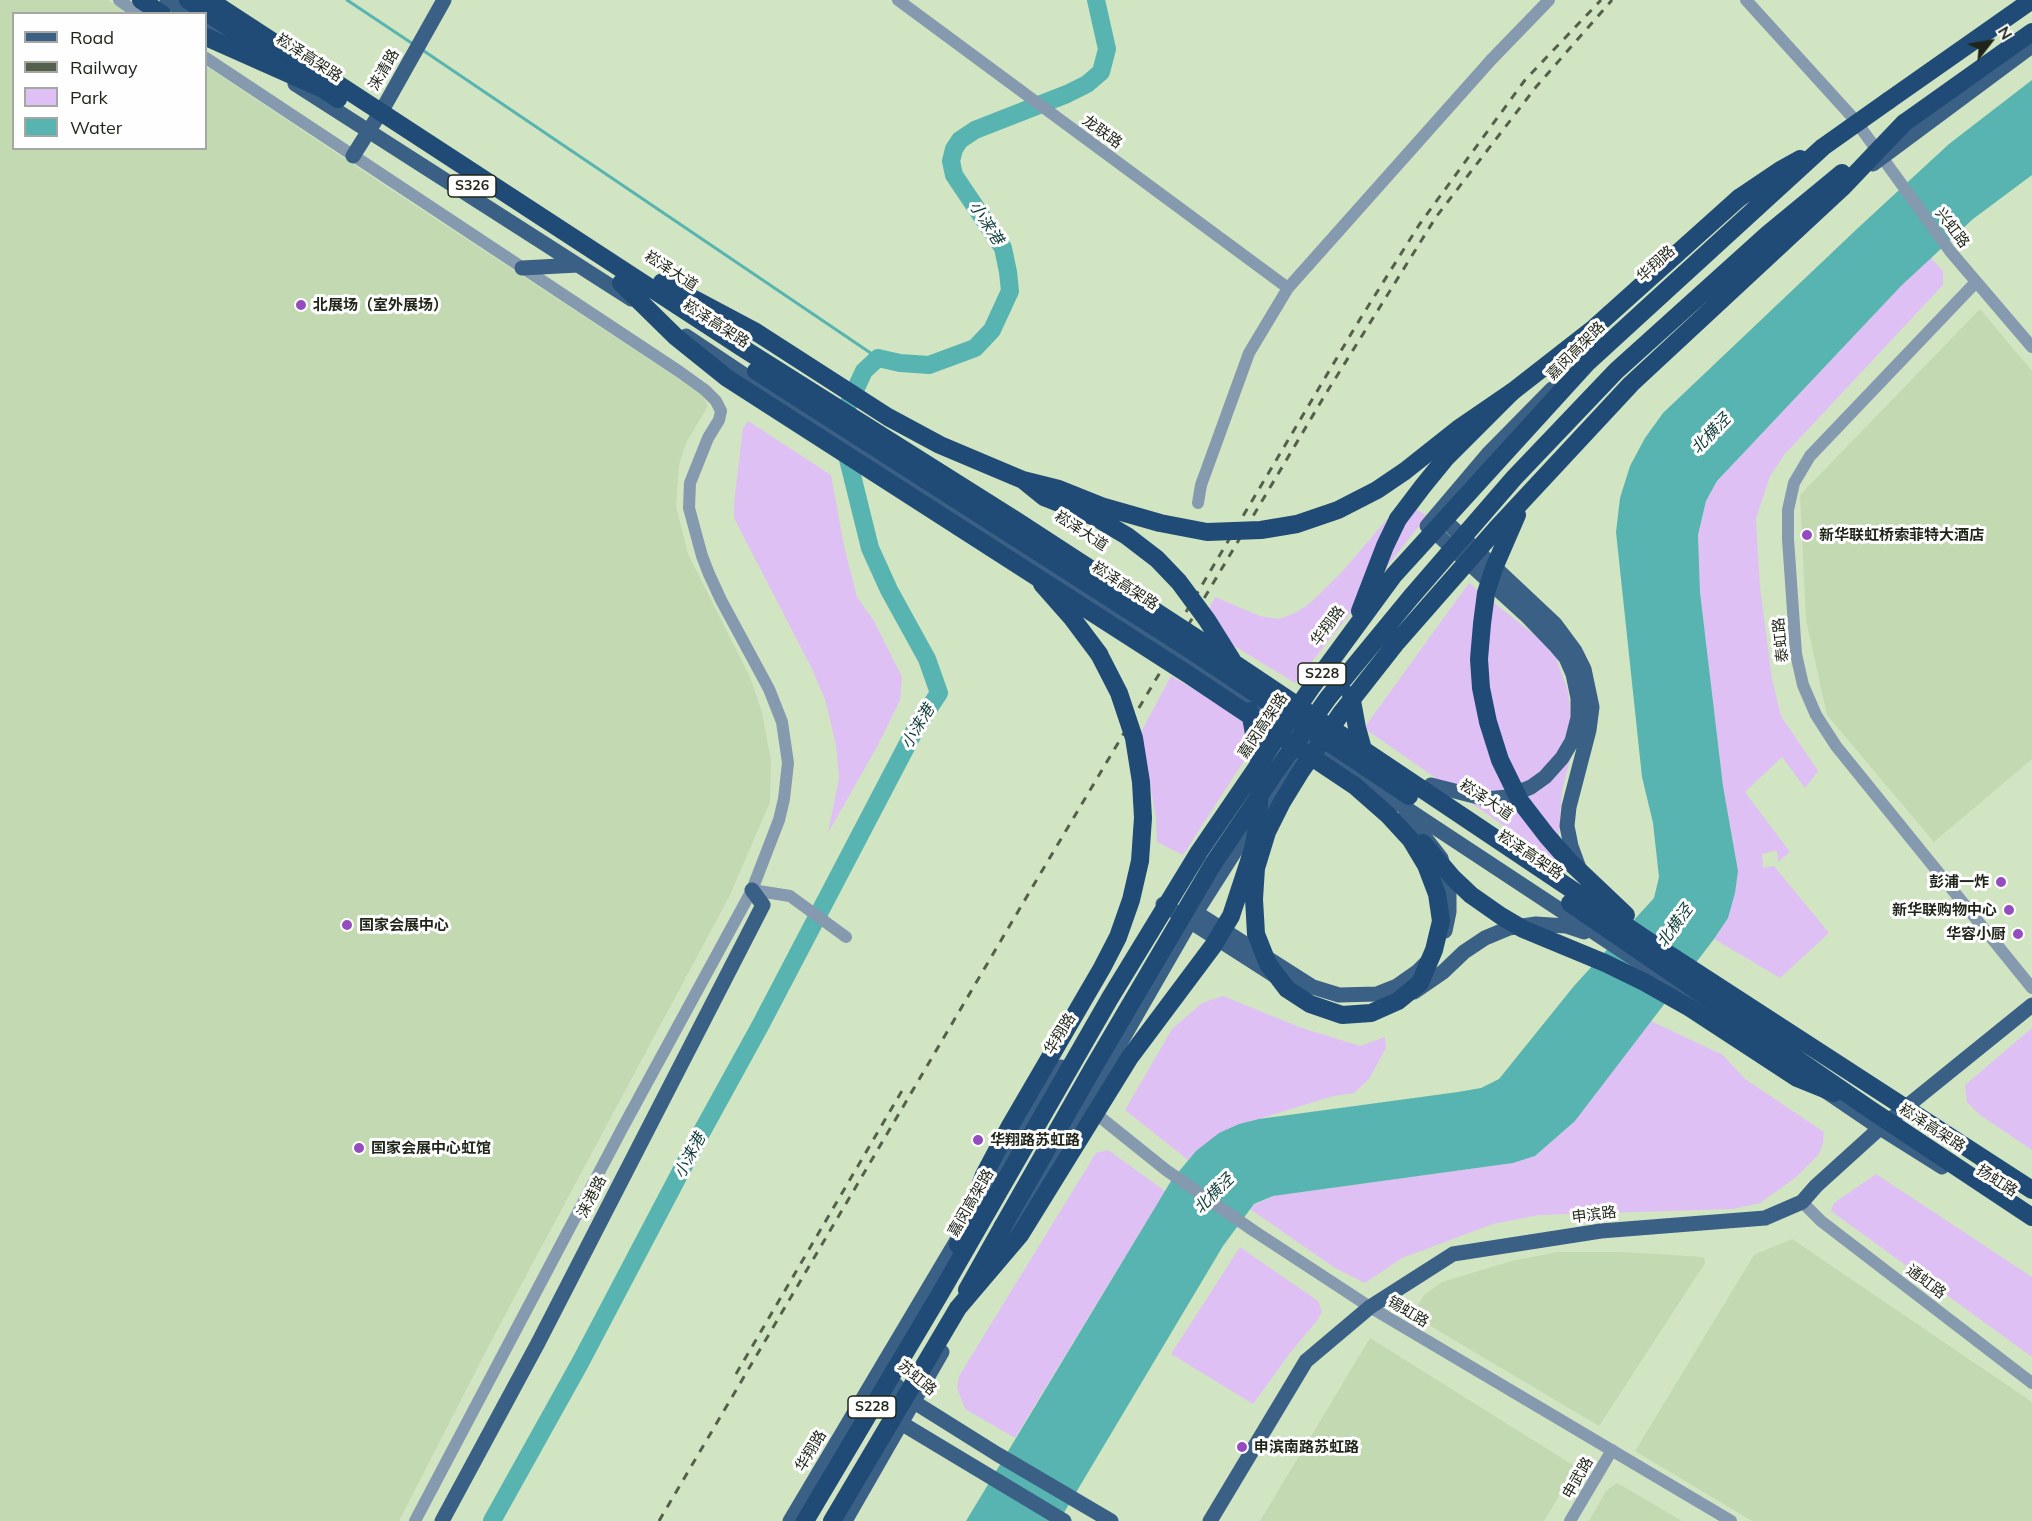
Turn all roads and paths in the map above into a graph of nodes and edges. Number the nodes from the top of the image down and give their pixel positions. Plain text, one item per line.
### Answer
1 (119, 0) edge
2 (141, 0) edge
3 (167, 0) edge
4 (188, 0) edge
5 (209, 0) edge
6 (225, 0) edge
7 (444, 0) edge
8 (898, 0) edge
9 (1549, 0) edge
10 (1746, 0) edge
11 (2020, 0) edge
12 (2032, 0) edge
13 (136, 12) edge
14 (159, 12) edge
15 (185, 12) edge
16 (206, 12) edge
17 (207, 13) edge
18 (207, 26) edge
19 (2032, 32) edge
20 (207, 37) edge
21 (2032, 46) edge
22 (207, 59) edge
23 (323, 89) junction
24 (385, 105) junction
25 (1855, 120) junction
26 (1904, 123) junction
27 (368, 130) junction
28 (1823, 147) junction
29 (353, 156) junction
30 (1881, 158) junction
31 (498, 189) junction
32 (578, 265) junction
33 (522, 268) junction
34 (1976, 282) junction
35 (621, 283) junction
36 (1288, 288) junction
37 (2032, 347) edge
38 (1512, 392) junction
39 (1023, 480) junction
40 (1526, 497) junction
41 (1198, 503) dead end
42 (1438, 514) junction
43 (1428, 526) junction
44 (1468, 541) junction
45 (1458, 554) junction
46 (1039, 580) junction
47 (1431, 785) junction
48 (1398, 803) junction
49 (752, 890) junction
50 (1597, 896) junction
51 (1166, 899) junction
52 (1193, 917) junction
53 (846, 937) dead end
54 (1604, 939) junction
55 (1659, 948) junction
56 (2032, 988) edge
57 (1362, 1002) junction
58 (2032, 1005) edge
59 (1911, 1103) junction
60 (1085, 1105) junction
61 (1868, 1108) junction
62 (1880, 1128) junction
63 (2032, 1190) edge
64 (1802, 1202) junction
65 (2032, 1217) edge
66 (2032, 1227) edge
67 (940, 1294) junction
68 (1370, 1307) junction
69 (958, 1308) junction
70 (880, 1370) junction
71 (2032, 1383) edge
72 (914, 1402) junction
73 (902, 1423) junction
74 (1612, 1450) junction
75 (415, 1521) edge
76 (442, 1521) edge
77 (790, 1521) edge
78 (805, 1521) edge
79 (831, 1521) edge
80 (845, 1521) edge
81 (1064, 1521) edge
82 (1111, 1521) edge
83 (1210, 1521) edge
84 (1570, 1521) edge
85 (1731, 1521) edge

1 - 13 street
2 - 14 highway
3 - 15 main road
4 - 16 highway, 崧泽高架路 / S326, bridge
5 - 31 highway, 崧泽高架路 / S326, bridge
6 - 24 main road, 崧泽大道
7 - 24 main road, 涞清路
8 - 36 street, 龙联路
9 - 36 street
10 - 25 street, 兴虹路
11 - 25 main road, 华翔路
12 - 28 highway, 嘉闵高架路 / S228, bridge
17 - 23 highway, 崧泽高架路 / S326, bridge
18 - 27 main road
19 - 26 highway, S228
20 - 23 highway, bridge
21 - 30 main road
22 - 29 street
23 - 35 highway, 崧泽高架路 / S326, bridge
24 - 27 main road, 涞清路
24 - 47 main road, 崧泽大道, bridge
25 - 30 street, 兴虹路
25 - 42 main road, 华翔路
26 - 40 highway, bridge
26 - 69 highway, S228, bridge
27 - 29 main road, 涞清路
27 - 32 main road
28 - 38 highway, bridge
28 - 67 highway, 嘉闵高架路 / S228, bridge
29 - 33 street
30 - 34 street, 兴虹路
30 - 44 main road
31 - 39 highway, bridge
31 - 55 highway, 崧泽高架路, bridge
32 - 33 main road
32 - 48 main road, bridge
33 - 49 street
34 - 37 street, 兴虹路
34 - 56 street, 泰虹路
35 - 46 highway, bridge
35 - 61 highway, 崧泽高架路, bridge
36 - 41 street
38 - 39 highway, bridge
38 - 61 highway, bridge
39 - 69 highway, bridge
40 - 46 highway, bridge
40 - 55 highway, bridge
42 - 43 main road, 华翔路
42 - 44 main road
43 - 45 main road
43 - 51 main road, 华翔路
44 - 45 main road
44 - 50 main road, bridge
45 - 47 main road
45 - 52 main road
46 - 67 highway, bridge
47 - 50 main road, 崧泽大道
48 - 54 main road
48 - 57 main road, bridge
49 - 53 street
49 - 75 street
49 - 76 main road, 涞港路
50 - 59 main road, 崧泽大道, bridge
51 - 52 main road
51 - 70 main road, 华翔路
52 - 57 main road
52 - 60 main road
54 - 57 main road, bridge
54 - 62 main road
55 - 63 highway, 崧泽高架路, bridge
58 - 59 main road, 申滨路
59 - 62 main road, 申滨路
59 - 63 main road, 扬虹路
60 - 68 street, 锡虹路
60 - 72 main road
61 - 65 highway, 崧泽高架路, bridge
62 - 64 main road, 申滨路
62 - 66 main road, 扬虹路
64 - 68 main road, 申滨路
64 - 71 street, 通虹路
67 - 78 highway, 嘉闵高架路 / S228, bridge
68 - 74 street, 锡虹路
68 - 83 main road, 申滨路
69 - 79 highway, S228, bridge
70 - 72 main road, 苏虹路
70 - 73 main road, 苏虹路
70 - 77 main road, 华翔路
72 - 73 main road
72 - 82 main road, 苏虹路
73 - 80 main road
73 - 81 main road
74 - 84 street, 申武路
74 - 85 street, 锡虹路

